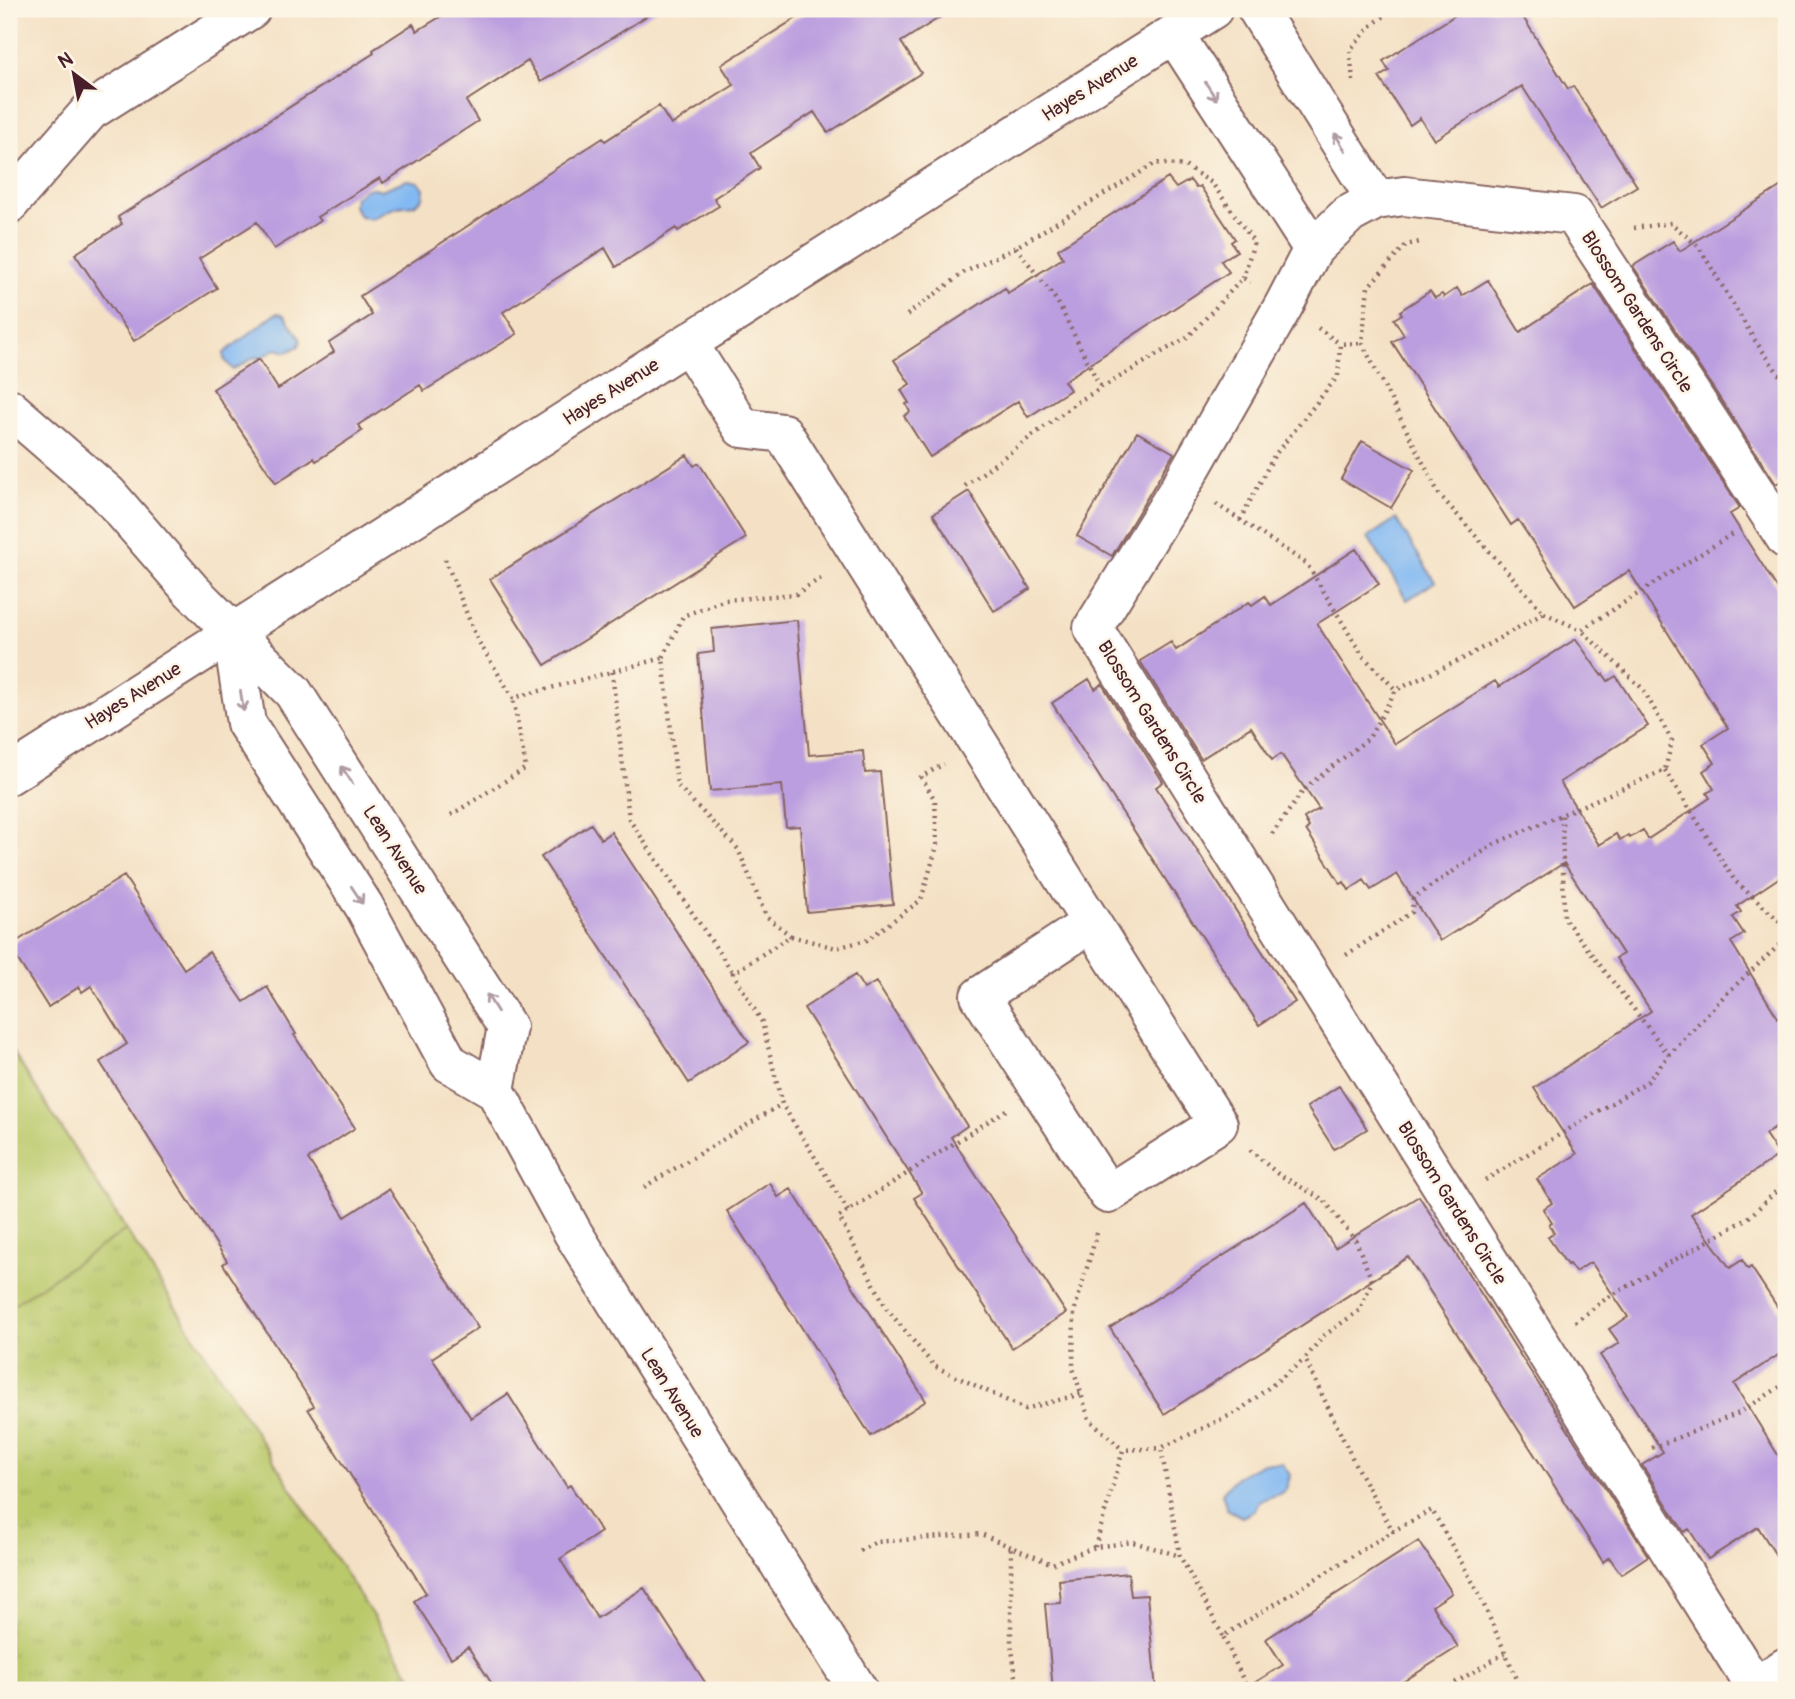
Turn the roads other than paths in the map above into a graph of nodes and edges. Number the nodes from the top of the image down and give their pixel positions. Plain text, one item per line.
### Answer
1 (251, 9) edge
2 (1213, 9) edge
3 (1257, 9) edge
4 (1174, 34) junction
5 (1376, 200) junction
6 (9, 204) edge
7 (1313, 249) junction
8 (688, 343) junction
9 (9, 408) edge
10 (1777, 526) edge
11 (232, 633) junction
12 (9, 775) edge
13 (1091, 923) junction
14 (495, 1090) junction
15 (1786, 1667) edge
16 (858, 1690) edge

1 - 6 street
2 - 4 street, Hayes Avenue
5 -> 3 street
4 -> 7 street
4 - 8 street, Hayes Avenue
5 - 7 street, Blossom Gardens Circle
5 - 10 street, Blossom Gardens Circle
7 - 15 street, Blossom Gardens Circle
8 - 11 street, Hayes Avenue
8 - 13 street
9 - 11 street, Lean Avenue
11 - 12 street, Hayes Avenue
11 -> 14 street
14 -> 11 street, Lean Avenue
13 - 13 street
14 - 16 street, Lean Avenue

